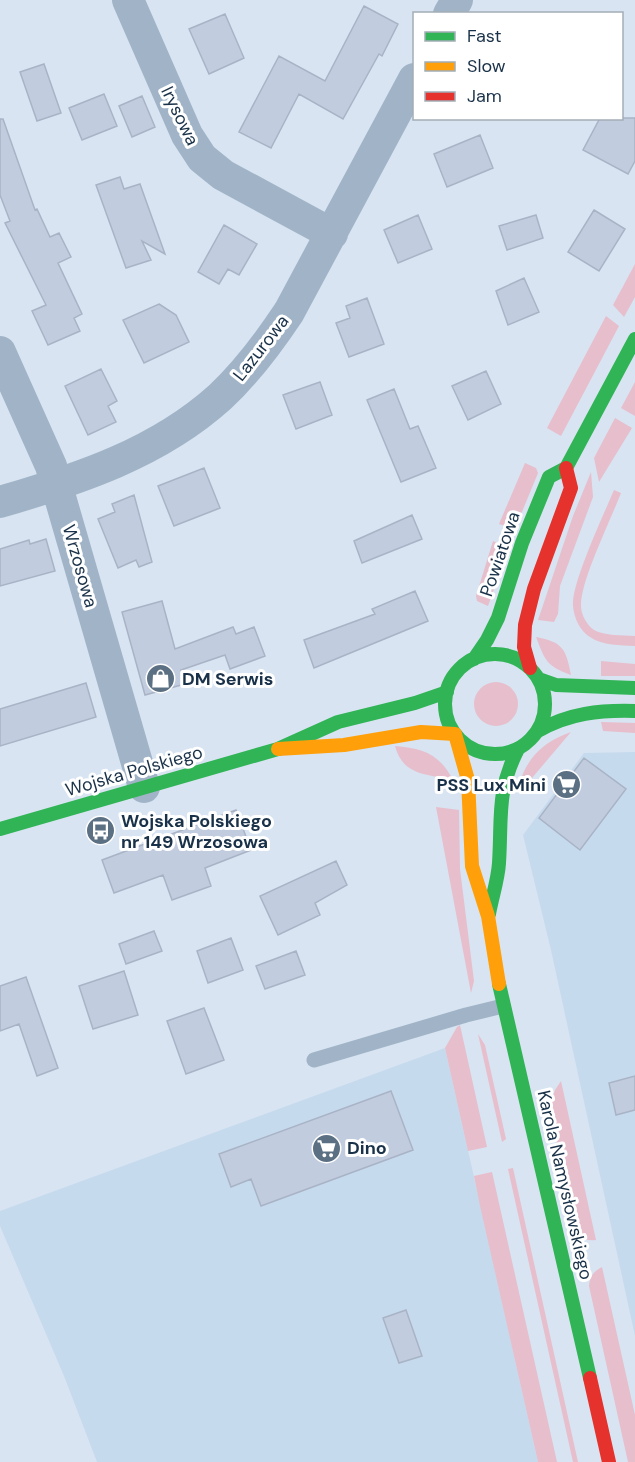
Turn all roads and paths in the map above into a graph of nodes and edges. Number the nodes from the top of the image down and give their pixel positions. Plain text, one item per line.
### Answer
1 (128, 0) edge
2 (413, 81) edge
3 (332, 234) junction
4 (635, 339) edge
5 (0, 352) edge
6 (566, 468) junction
7 (57, 486) junction
8 (0, 502) edge
9 (474, 659) junction
10 (530, 668) junction
11 (539, 679) junction
12 (635, 688) edge
13 (447, 692) junction
14 (635, 711) edge
15 (538, 731) junction
16 (455, 734) junction
17 (278, 749) junction
18 (518, 749) junction
19 (144, 787) junction
20 (0, 829) edge
21 (488, 916) junction
22 (503, 1006) junction
23 (314, 1060) dead end
24 (609, 1462) edge

1 - 3 street, Irysowa
2 - 3 street, Lazurowa
3 - 7 street, Lazurowa
4 - 6 street, Powiatowa
5 - 7 street, Wrzosowa
6 - 9 street, Powiatowa
6 - 10 street
7 - 8 street, Lazurowa
7 - 19 street, Wrzosowa
9 - 10 street
9 - 13 street
10 - 11 street
11 - 12 street
11 - 15 street
13 - 16 street
13 - 17 street, Wojska Polskiego
14 - 15 street
15 - 18 street
16 - 17 street, Wojska Polskiego
16 - 18 street
16 - 21 street, Karola Namysłowskiego
17 - 19 street, Wojska Polskiego
18 - 21 street, Karola Namysłowskiego
19 - 20 street, Wojska Polskiego
21 - 22 street, Karola Namysłowskiego
22 - 23 lane
22 - 24 street, Karola Namysłowskiego

